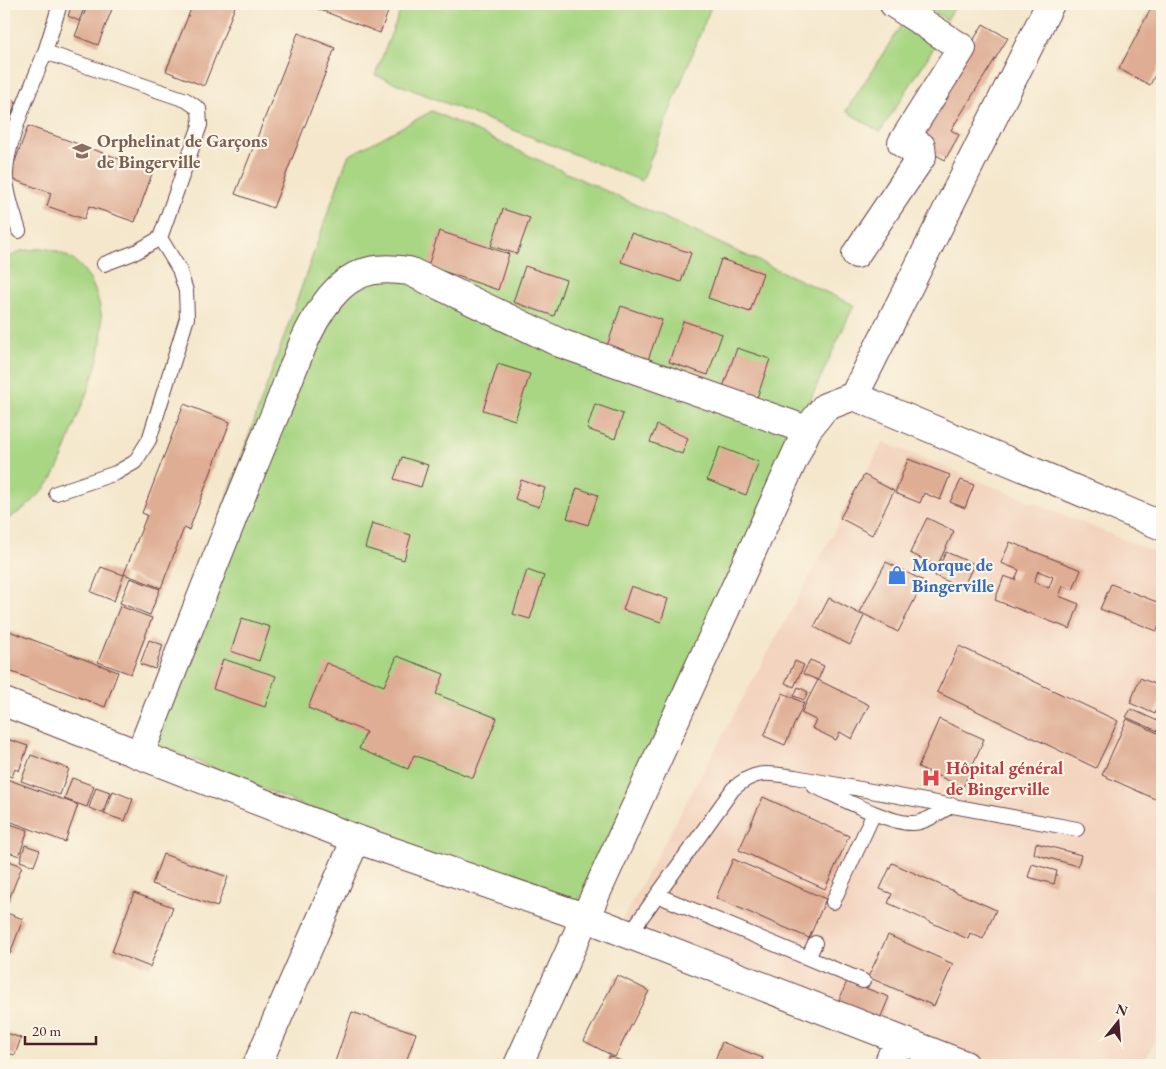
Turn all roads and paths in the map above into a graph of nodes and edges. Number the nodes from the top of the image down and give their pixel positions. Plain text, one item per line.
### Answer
1 (60, 4) edge
2 (894, 4) edge
3 (1050, 4) edge
4 (45, 52) junction
5 (19, 231) dead end
6 (160, 238) junction
7 (856, 254) dead end
8 (104, 264) dead end
9 (854, 396) junction
10 (807, 430) junction
11 (56, 494) dead end
12 (1162, 526) edge
13 (4, 702) edge
14 (140, 754) junction
15 (795, 777) junction
16 (953, 805) junction
17 (874, 813) junction
18 (1077, 829) dead end
19 (356, 839) junction
20 (656, 895) junction
21 (833, 902) dead end
22 (584, 917) junction
23 (628, 936) junction
24 (815, 943) dead end
25 (808, 958) junction
26 (862, 980) dead end
27 (898, 1040) junction
28 (257, 1065) edge
29 (518, 1065) edge
30 (888, 1065) edge
31 (965, 1065) edge

1 - 4 lane
2 - 7 street
3 - 9 street
4 - 5 lane
4 - 6 lane
6 - 8 lane
6 - 11 lane
9 - 10 street
9 - 12 street
10 - 14 street
10 - 22 street
13 - 14 street
14 - 19 street
15 - 16 lane
15 - 17 lane
15 - 20 lane
16 - 17 lane
16 - 18 lane
17 - 21 lane
19 - 22 street
19 - 28 street
20 - 23 lane
20 - 25 lane
22 - 23 street
22 - 29 street
23 - 27 street
24 - 25 lane
25 - 26 lane
27 - 30 street
27 - 31 street

